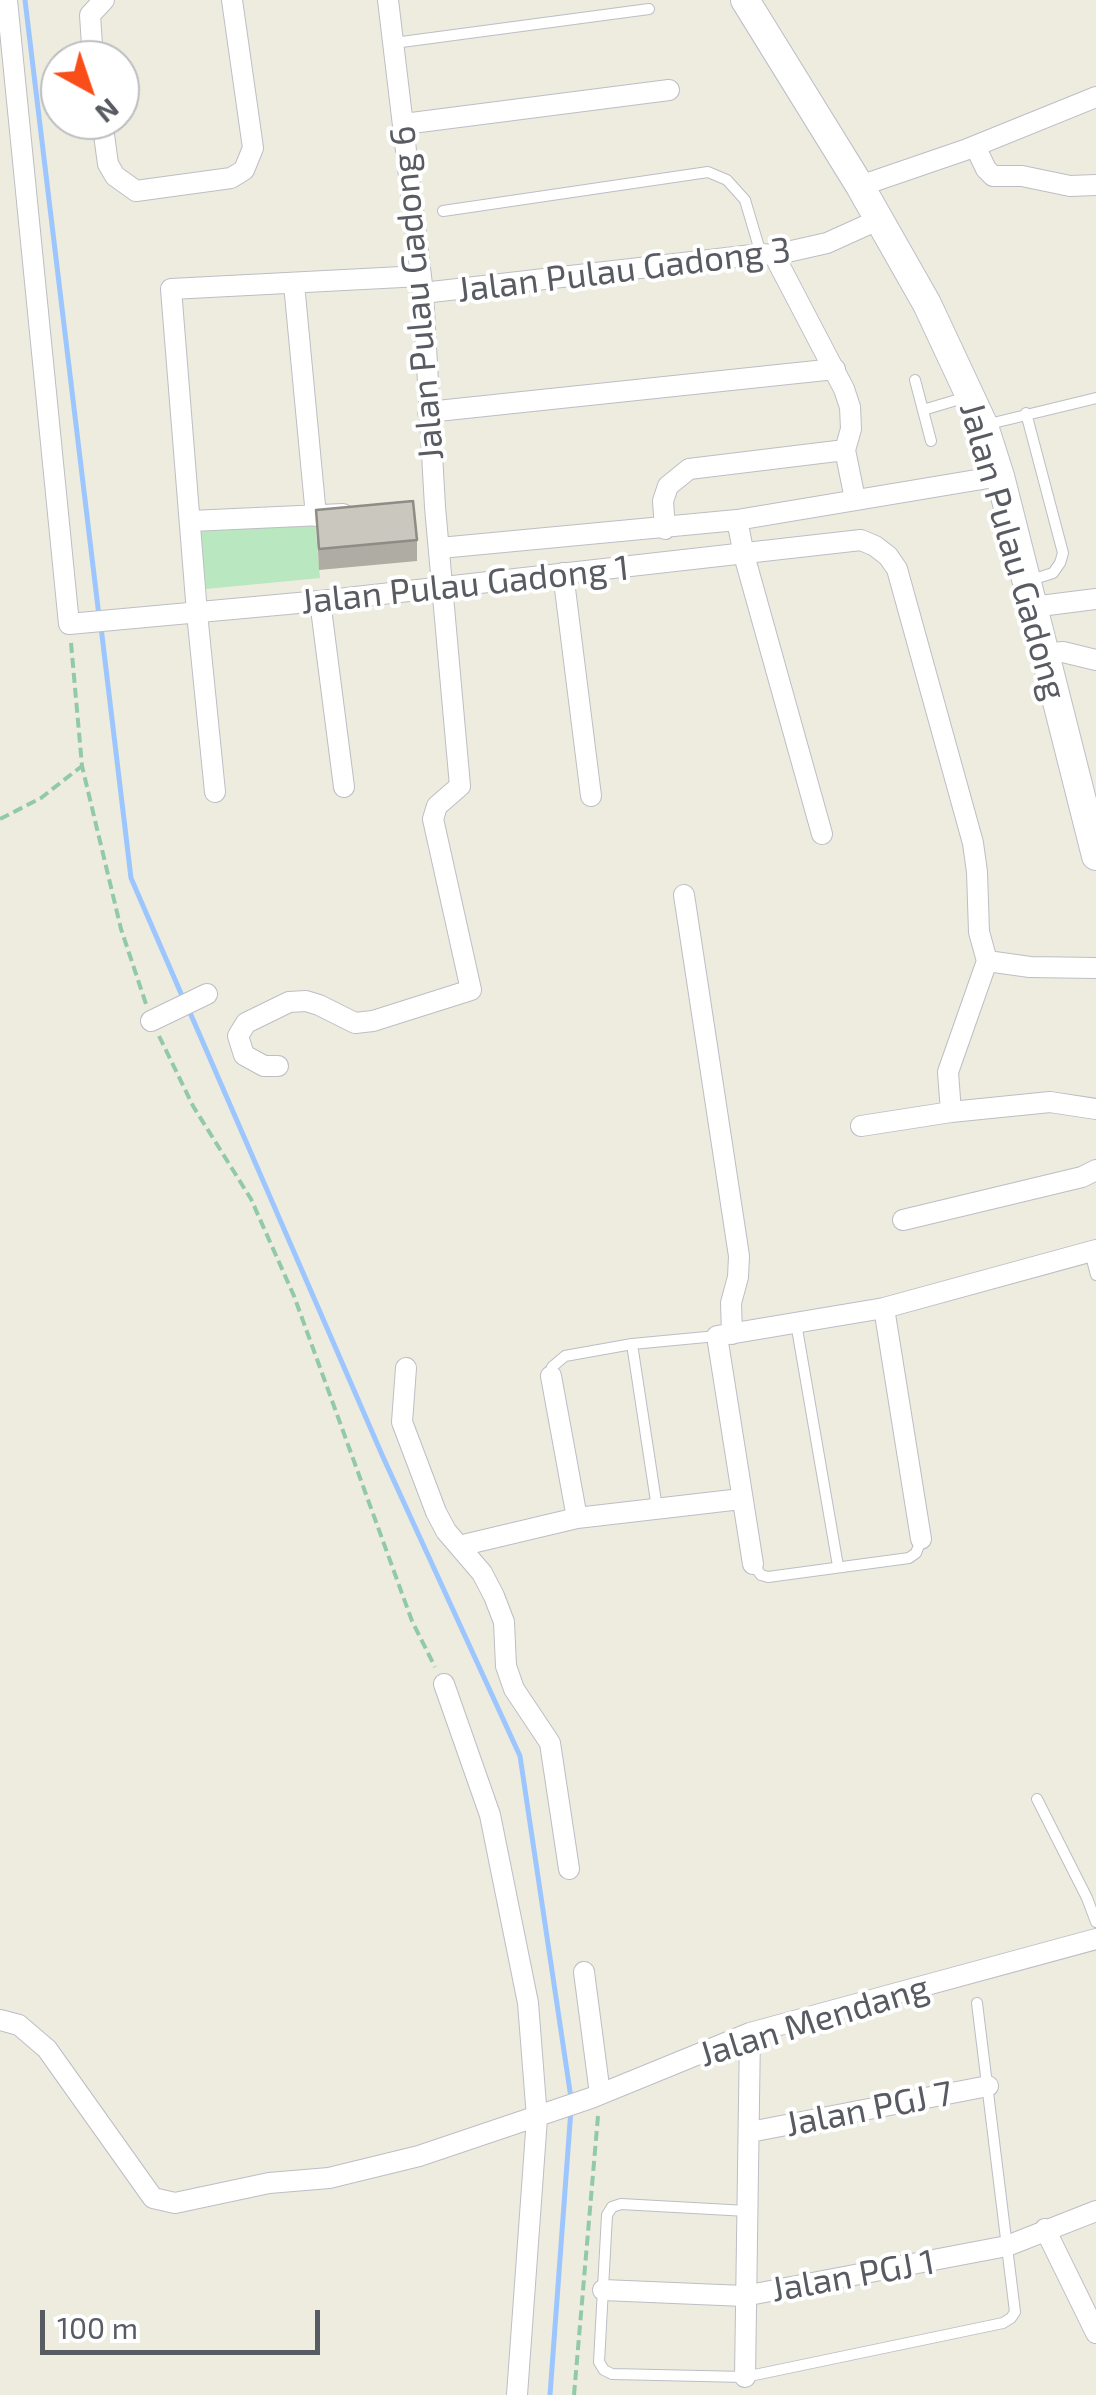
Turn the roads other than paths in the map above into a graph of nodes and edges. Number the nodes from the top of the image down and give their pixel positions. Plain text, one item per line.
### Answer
1 (6, 0) edge
2 (104, 0) edge
3 (232, 0) edge
4 (388, 0) edge
5 (744, 0) edge
6 (648, 9) dead end
7 (92, 40) edge
8 (394, 42) junction
9 (669, 90) dead end
10 (1096, 97) edge
11 (404, 124) junction
12 (105, 140) edge
13 (975, 146) junction
14 (1096, 185) edge
15 (860, 186) junction
16 (443, 211) dead end
17 (878, 220) junction
18 (768, 254) junction
19 (294, 284) junction
20 (422, 284) junction
21 (835, 369) junction
22 (915, 380) dead end
23 (971, 396) junction
24 (1096, 398) edge
25 (923, 410) junction
26 (428, 412) junction
27 (1026, 413) junction
28 (984, 426) junction
29 (932, 441) dead end
30 (845, 450) junction
31 (1000, 476) junction
32 (855, 499) junction
33 (356, 513) edge
34 (316, 516) junction
35 (737, 520) junction
36 (191, 521) junction
37 (665, 529) junction
38 (440, 548) junction
39 (744, 556) junction
40 (563, 572) junction
41 (442, 586) junction
42 (1029, 595) junction
43 (1096, 600) edge
44 (320, 601) junction
45 (197, 613) junction
46 (1044, 654) junction
47 (1096, 660) edge
48 (344, 787) dead end
49 (215, 792) dead end
50 (590, 796) dead end
51 (822, 834) dead end
52 (1096, 856) edge
53 (684, 896) dead end
54 (987, 961) junction
55 (1096, 968) edge
56 (207, 994) dead end
57 (155, 1019) road end
58 (278, 1066) dead end
59 (1096, 1109) edge
60 (951, 1112) junction
61 (862, 1126) dead end
62 (1096, 1170) edge
63 (903, 1220) dead end
64 (1093, 1251) edge
65 (1096, 1276) edge
66 (884, 1308) junction
67 (796, 1323) junction
68 (724, 1335) junction
69 (632, 1344) junction
70 (406, 1368) dead end
71 (551, 1376) joint
72 (741, 1499) junction
73 (657, 1508) junction
74 (577, 1518) junction
75 (921, 1539) joint
76 (459, 1546) junction
77 (753, 1564) joint
78 (838, 1566) junction
79 (444, 1684) road end
80 (1037, 1799) dead end
81 (570, 1869) dead end
82 (1096, 1922) edge
83 (1096, 1939) edge
84 (584, 1972) dead end
85 (976, 2003) dead end
86 (0, 2020) edge
87 (750, 2033) junction
88 (988, 2086) junction
89 (596, 2096) junction
90 (543, 2115) junction
91 (750, 2132) junction
92 (1096, 2210) edge
93 (748, 2211) junction
94 (1045, 2229) junction
95 (1007, 2246) junction
96 (603, 2290) junction
97 (744, 2296) junction
98 (1096, 2333) edge
99 (745, 2377) junction
100 (517, 2395) edge

1 - 45 street, Jalan Pulau Gadong 1
2 - 7 street
3 - 12 street
4 - 8 street, Jalan Pulau Gadong 6
5 - 15 main road, Jalan Pulau Gadong
6 - 8 lane
8 - 11 street, Jalan Pulau Gadong 6
9 - 11 street
10 - 13 street
11 - 20 street, Jalan Pulau Gadong 6
13 - 14 street
13 - 15 street
15 - 17 main road, Jalan Pulau Gadong
16 - 18 lane
17 - 18 street, Jalan Pulau Gadong 3
17 - 23 main road, Jalan Pulau Gadong
18 - 20 street, Jalan Pulau Gadong 3
18 - 21 street
19 - 20 street, Jalan Pulau Gadong 3
19 - 34 street
19 - 36 street, Jalan Pulau Gadong 3
20 - 26 street, Jalan Pulau Gadong 6
21 - 26 street
21 - 30 street
22 - 25 lane
23 - 25 lane
23 - 28 main road, Jalan Pulau Gadong
24 - 27 lane
25 - 29 lane
26 - 38 street, Jalan Pulau Gadong 6
27 - 28 lane
27 - 42 lane
28 - 31 main road, Jalan Pulau Gadong
30 - 32 street
30 - 37 street, Jalan Pulau Gadong 1
31 - 32 street
31 - 42 main road, Jalan Pulau Gadong
32 - 35 street
33 - 34 street
34 - 36 street
35 - 37 street
35 - 39 street
36 - 45 street
37 - 38 street
38 - 41 street, Jalan Pulau Gadong 6
39 - 40 street, Jalan Pulau Gadong 1
39 - 51 street
39 - 54 street, Jalan Pulau Gadong 1
40 - 41 street, Jalan Pulau Gadong 1
40 - 50 street
41 - 44 street, Jalan Pulau Gadong 1
41 - 58 street, Jalan Pulau Gadong 6
42 - 43 street
42 - 46 main road, Jalan Pulau Gadong
44 - 45 street, Jalan Pulau Gadong 1
44 - 48 street
45 - 49 street
46 - 47 street
46 - 52 main road, Jalan Pulau Gadong
53 - 68 street
54 - 55 street
54 - 60 street
56 - 57 street
59 - 60 street
60 - 61 street
62 - 63 street
64 - 65 lane
64 - 66 street
66 - 67 street
66 - 75 street
67 - 68 street
67 - 78 lane
68 - 69 lane
68 - 72 street
69 - 71 lane
69 - 73 lane
70 - 76 street
71 - 74 street
72 - 73 street
72 - 77 street
73 - 74 street
74 - 76 street
75 - 78 lane
76 - 81 street
77 - 78 lane
79 - 90 street
80 - 82 lane
83 - 87 street, Jalan Mendang
84 - 89 street
85 - 88 lane
86 - 90 street, Jalan Mendang
87 - 89 street, Jalan Mendang
87 - 91 street
88 - 91 street, Jalan PGJ 7
88 - 95 lane
89 - 90 street, Jalan Mendang
90 - 100 street
91 - 93 street
92 - 94 street, Jalan PGJ 1
93 - 96 lane
93 - 97 street
94 - 95 street, Jalan PGJ 1
94 - 98 street
95 - 97 street, Jalan PGJ 1
95 - 99 lane
96 - 97 street, Jalan PGJ 1
96 - 99 lane
97 - 99 street

